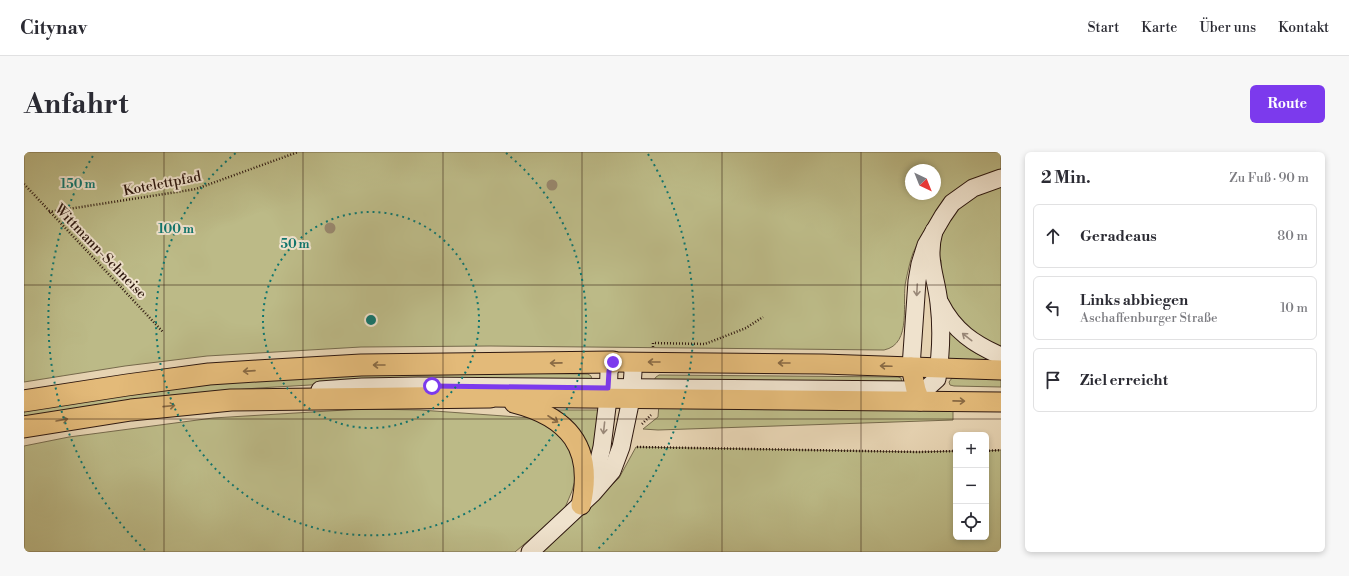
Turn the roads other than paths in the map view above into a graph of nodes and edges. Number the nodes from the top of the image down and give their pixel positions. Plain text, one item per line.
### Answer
1 (1001, 178) edge
2 (934, 231) junction
3 (939, 301) junction
4 (1001, 356) edge
5 (622, 362) junction
6 (911, 367) junction
7 (939, 368) junction
8 (1001, 370) edge
9 (608, 393) junction
10 (632, 393) junction
11 (918, 396) junction
12 (490, 397) junction
13 (231, 400) junction
14 (24, 401) edge
15 (1001, 402) edge
16 (24, 427) edge
17 (581, 505) junction
18 (530, 552) edge

1 - 2 main road
2 - 3 main road
2 -> 6 main road
4 -> 3 main road
3 - 7 main road
6 -> 5 main road
5 - 9 main road
5 - 10 main road
5 -> 14 highway
6 - 7 main road
6 - 11 main road
7 - 8 main road
7 - 11 main road
9 - 10 main road
9 - 12 main road
9 - 13 main road
9 -> 17 main road
10 - 11 main road
10 - 17 main road
11 -> 15 main road
12 - 13 highway
12 -> 17 main road
16 -> 13 highway
17 - 18 main road

